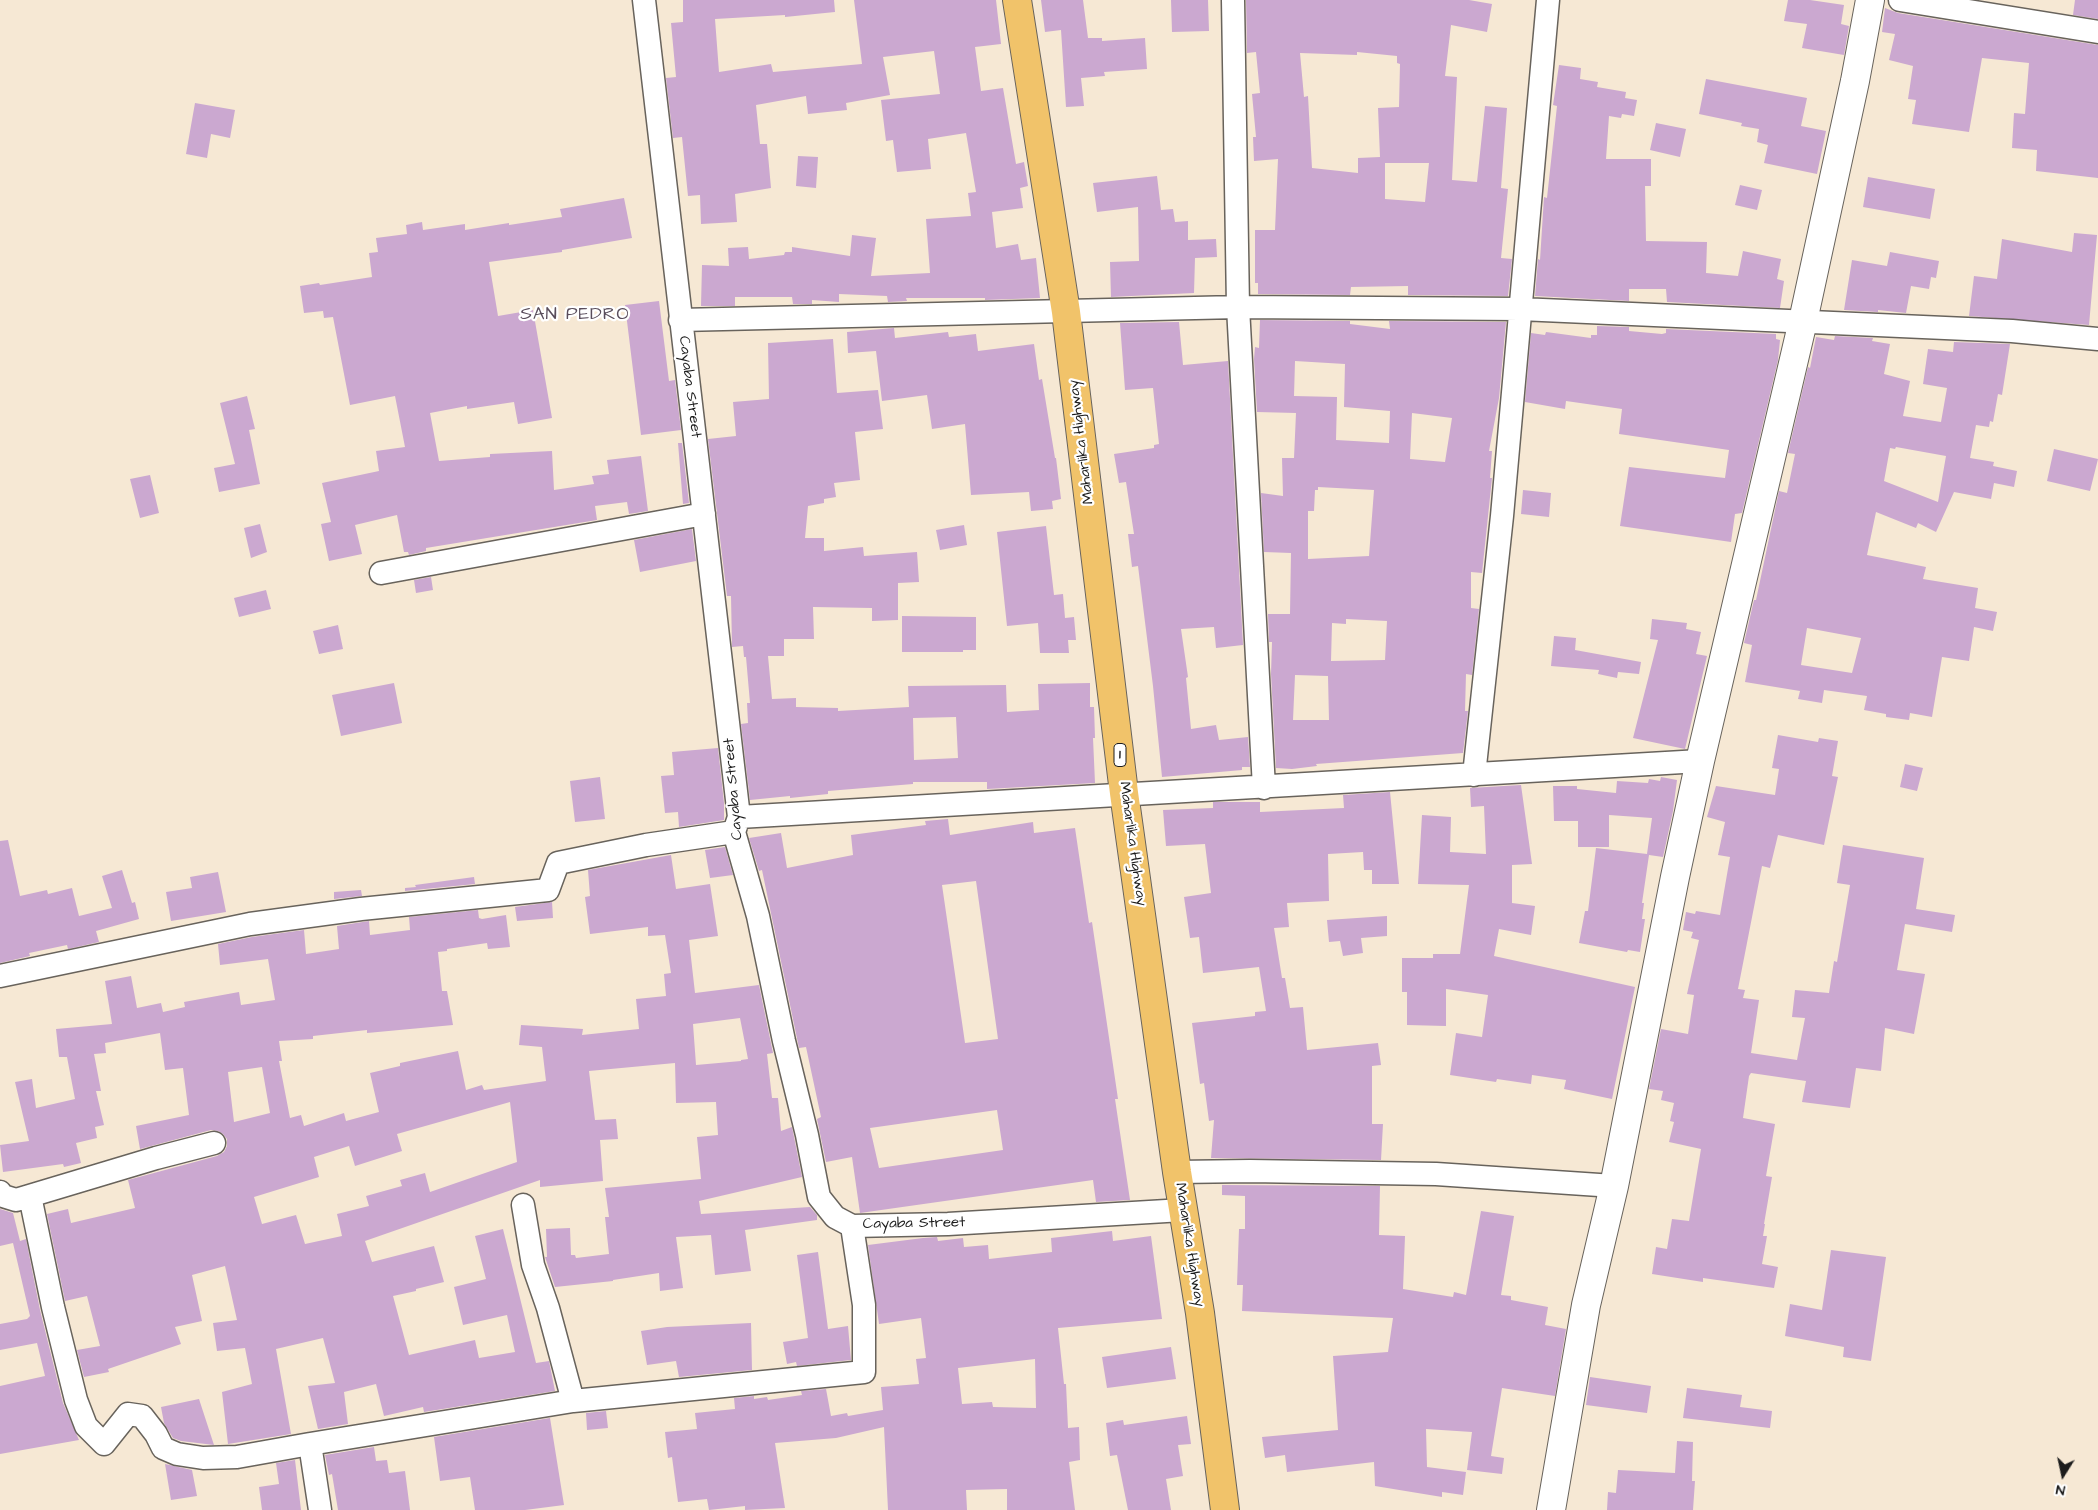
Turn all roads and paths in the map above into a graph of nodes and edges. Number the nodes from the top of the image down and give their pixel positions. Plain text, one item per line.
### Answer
1 (644, 0) edge
2 (1017, 0) edge
3 (1233, 0) edge
4 (1548, 0) edge
5 (1870, 0) edge
6 (1900, 0) edge
7 (2098, 32) edge
8 (1238, 307) junction
9 (1520, 309) junction
10 (1066, 312) junction
11 (680, 320) junction
12 (1803, 321) junction
13 (2098, 339) edge
14 (704, 514) junction
15 (381, 573) dead end
16 (1700, 761) junction
17 (1474, 775) junction
18 (1264, 788) junction
19 (1124, 793) junction
20 (737, 824) junction
21 (0, 976) edge
22 (214, 1143) dead end
23 (1177, 1172) junction
24 (1614, 1186) junction
25 (0, 1192) edge
26 (30, 1196) junction
27 (523, 1205) dead end
28 (1183, 1210) junction
29 (852, 1226) junction
30 (573, 1401) junction
31 (310, 1444) junction
32 (320, 1510) edge
33 (1225, 1510) edge
34 (1552, 1510) edge

1 - 11 street, Cayaba Street
2 - 10 main road, Maharlika Highway / 1
3 - 8 street
4 - 9 street
5 - 12 street
6 - 7 street
8 - 9 street
8 - 10 street
8 - 18 street
9 - 12 street
9 - 17 street
10 - 11 street
10 - 19 main road, Maharlika Highway / 1
11 - 14 street, Cayaba Street
12 - 13 street
12 - 16 street
14 - 15 street
14 - 20 street, Cayaba Street
16 - 17 street
16 - 24 street
17 - 18 street
18 - 19 street
19 - 20 street
19 - 23 main road, Maharlika Highway / 1
20 - 21 street
20 - 29 street, Cayaba Street
22 - 26 street
23 - 24 street
23 - 28 main road, Maharlika Highway / 1
24 - 34 street
25 - 26 street
26 - 31 street
27 - 30 street
28 - 29 street, Cayaba Street
28 - 33 main road, Maharlika Highway / 1
29 - 30 street
30 - 31 street
31 - 32 street

